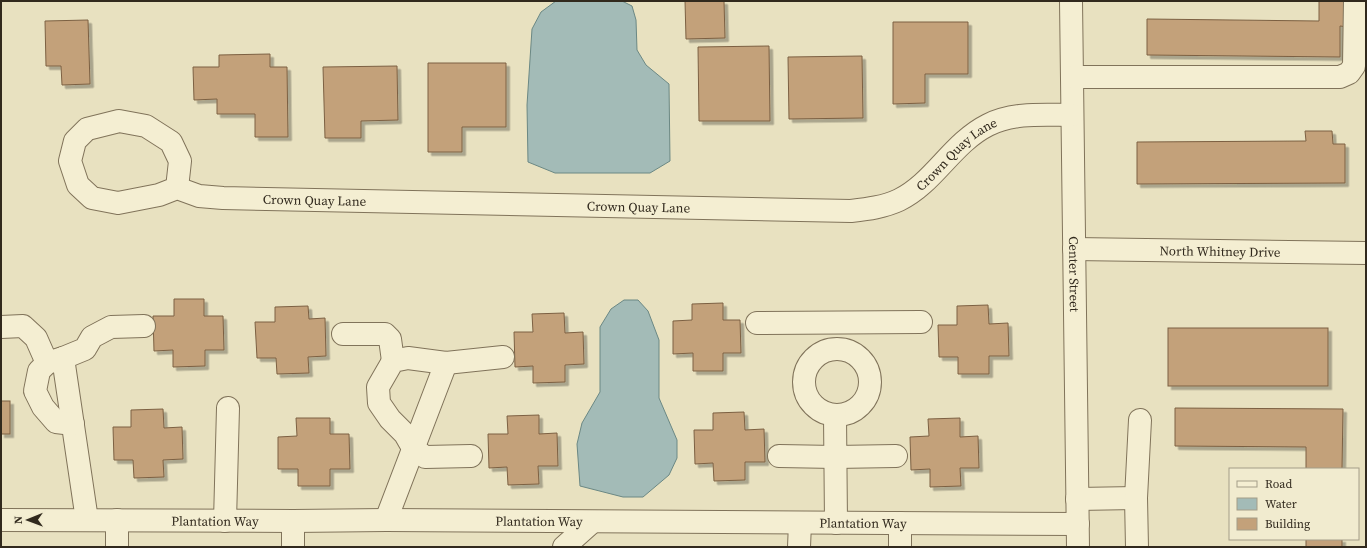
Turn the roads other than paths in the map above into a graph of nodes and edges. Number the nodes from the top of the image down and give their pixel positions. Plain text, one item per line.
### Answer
1 (1071, 1) edge
2 (1355, 1) edge
3 (1072, 77) junction
4 (1072, 115) junction
5 (177, 188) junction
6 (1074, 249) junction
7 (1366, 253) edge
8 (921, 322) dead end
9 (757, 323) dead end
10 (835, 323) junction
11 (1, 326) edge
12 (144, 326) dead end
13 (343, 334) dead end
14 (836, 348) junction
15 (503, 357) dead end
16 (55, 361) junction
17 (394, 361) junction
18 (446, 363) junction
19 (228, 408) dead end
20 (835, 416) junction
21 (1140, 420) dead end
22 (73, 424) junction
23 (413, 448) junction
24 (471, 456) dead end
25 (779, 456) dead end
26 (896, 456) dead end
27 (835, 457) junction
28 (1136, 498) junction
29 (1077, 499) junction
30 (1, 520) edge
31 (87, 520) junction
32 (117, 520) junction
33 (386, 520) junction
34 (225, 521) junction
35 (293, 521) junction
36 (592, 522) junction
37 (800, 523) junction
38 (836, 523) junction
39 (900, 523) junction
40 (1078, 524) junction
41 (117, 547) edge
42 (293, 547) edge
43 (564, 547) edge
44 (799, 547) edge
45 (900, 547) edge
46 (1078, 547) edge
47 (1137, 547) edge

1 - 3 street, Center Street
2 - 3 street
3 - 4 street, Center Street
4 - 5 street, Crown Quay Lane
4 - 6 street, Center Street
5 - 5 street
6 - 7 street, North Whitney Drive
6 - 29 street, Center Street
8 - 10 street
9 - 10 street
10 - 14 street
11 - 16 street
12 - 16 street
13 - 17 street
14 - 20 street
14 - 20 street
15 - 18 street
16 - 22 street
16 - 22 street
17 - 18 street
17 - 23 street
18 - 23 street
19 - 34 street
20 - 27 street
21 - 28 street
22 - 31 street
23 - 24 street
23 - 33 street
25 - 27 street
26 - 27 street
27 - 38 street
28 - 29 street
28 - 47 street
29 - 40 street, Center Street
30 - 31 street, Plantation Way
31 - 32 street, Plantation Way
32 - 34 street, Plantation Way
32 - 41 street
33 - 35 street, Plantation Way
33 - 36 street, Plantation Way
34 - 35 street, Plantation Way
35 - 42 street
36 - 37 street, Plantation Way
36 - 43 street
37 - 38 street, Plantation Way
37 - 44 street
38 - 39 street, Plantation Way
39 - 40 street, Plantation Way
39 - 45 street
40 - 46 street, Center Street

